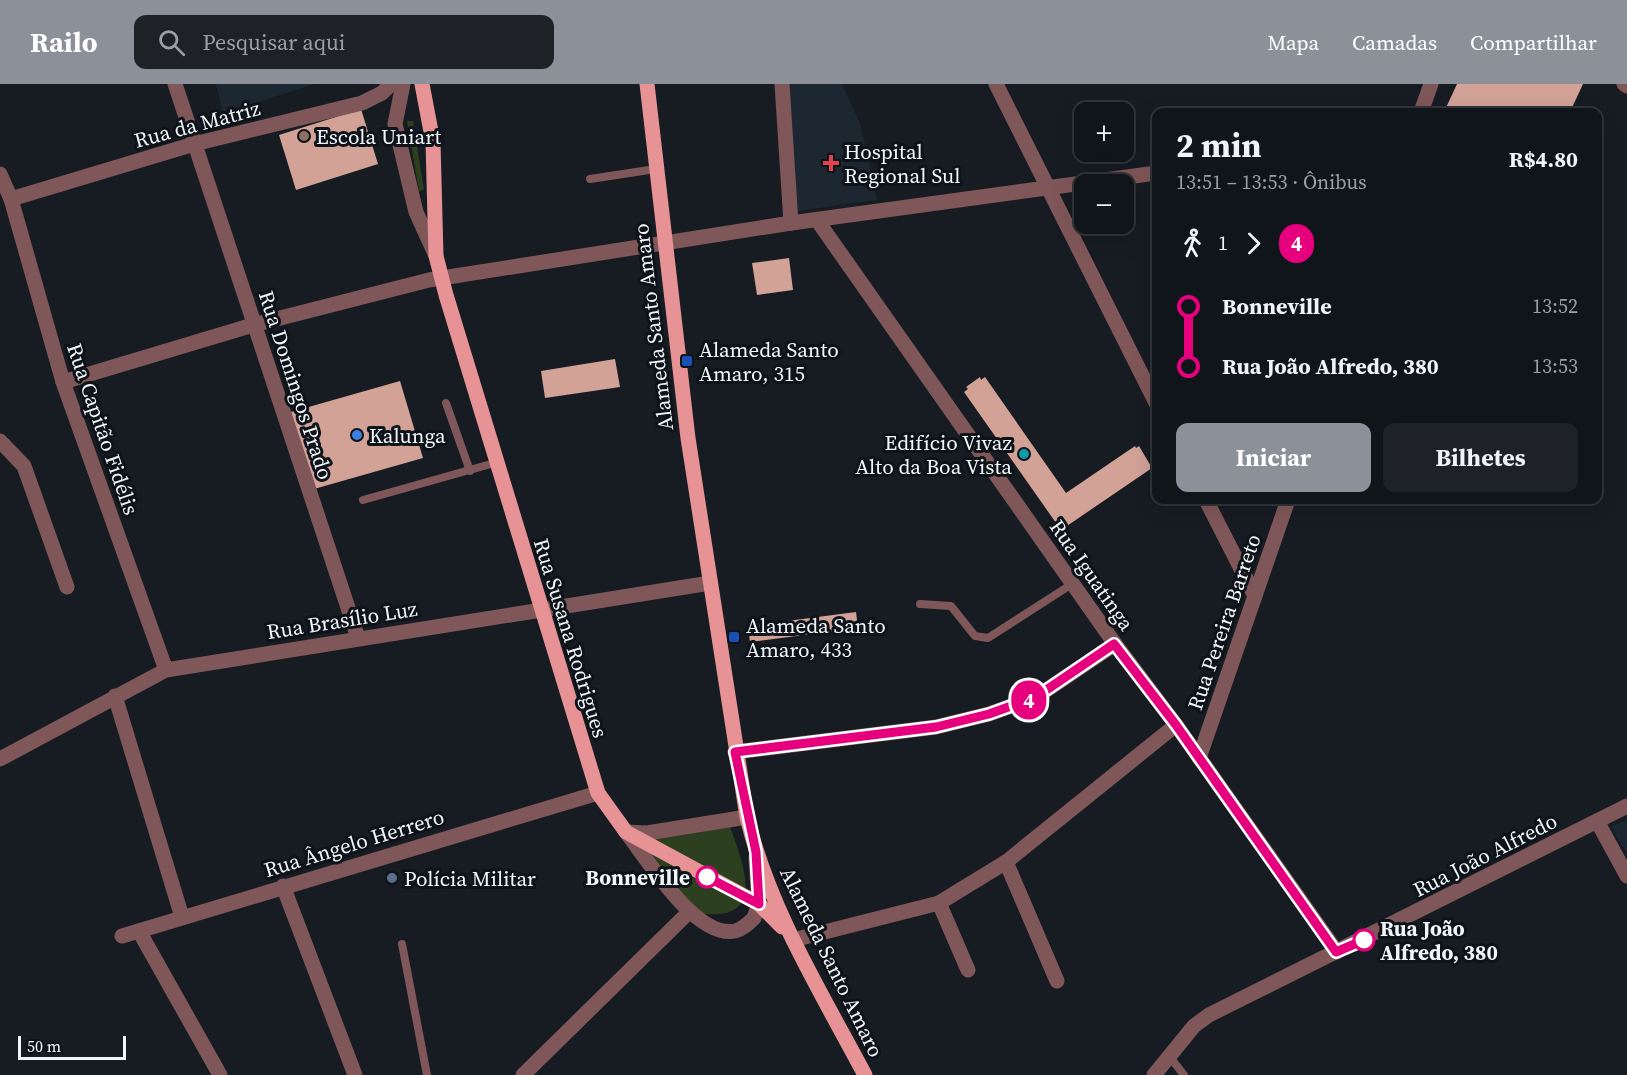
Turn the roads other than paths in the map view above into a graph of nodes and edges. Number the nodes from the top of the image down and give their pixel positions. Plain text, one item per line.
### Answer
1 (175, 84) edge
2 (391, 84) edge
3 (403, 84) edge
4 (422, 84) edge
5 (647, 84) edge
6 (782, 84) edge
7 (996, 84) edge
8 (1431, 84) edge
9 (1422, 108) edge
10 (194, 144) junction
11 (656, 170) junction
12 (0, 174) edge
13 (1152, 174) edge
14 (590, 179) dead end
15 (1048, 189) junction
16 (11, 199) junction
17 (817, 219) junction
18 (791, 223) junction
19 (664, 242) junction
20 (436, 255) junction
21 (442, 278) junction
22 (254, 325) junction
23 (63, 382) junction
24 (1152, 395) edge
25 (446, 404) dead end
26 (0, 441) edge
27 (498, 462) junction
28 (470, 471) junction
29 (363, 500) dead end
30 (1208, 504) edge
31 (1287, 504) edge
32 (710, 584) junction
33 (1072, 584) junction
34 (67, 586) dead end
35 (1255, 596) junction
36 (920, 604) dead end
37 (540, 611) junction
38 (358, 638) junction
39 (1114, 644) junction
40 (166, 670) junction
41 (115, 696) junction
42 (1176, 725) junction
43 (735, 752) junction
44 (1199, 758) junction
45 (0, 759) edge
46 (598, 793) junction
47 (1627, 806) edge
48 (747, 817) junction
49 (1597, 821) junction
50 (626, 832) junction
51 (756, 852) junction
52 (1006, 862) junction
53 (1627, 876) edge
54 (283, 886) junction
55 (939, 903) junction
56 (759, 904) junction
57 (689, 912) junction
58 (182, 917) junction
59 (139, 931) junction
60 (122, 936) dead end
61 (793, 940) junction
62 (402, 944) dead end
63 (1336, 952) junction
64 (968, 970) dead end
65 (1057, 981) dead end
66 (1168, 1056) junction
67 (220, 1075) edge
68 (355, 1075) edge
69 (427, 1075) edge
70 (523, 1075) edge
71 (865, 1075) edge
72 (1154, 1075) edge
73 (1184, 1075) edge

1 - 10 street, Rua Domingos Prado
2 - 10 street, Rua da Matriz
3 - 20 street, Rua Susana Rodrigues
4 - 20 main road, Rua Susana Rodrigues
5 - 11 main road, Alameda Santo Amaro
6 - 18 street
7 - 15 street
8 - 9 street
10 - 16 street, Rua da Matriz
10 - 22 street, Rua Domingos Prado
11 - 14 lane
11 - 19 main road, Alameda Santo Amaro
12 - 16 street, Rua Capitão Fidélis
13 - 15 street
15 - 17 street
15 - 24 street
16 - 23 street, Rua Capitão Fidélis
17 - 18 street
17 - 33 street, Rua Iguatinga
18 - 19 street
19 - 21 street
19 - 32 main road, Alameda Santo Amaro
20 - 21 main road, Rua Susana Rodrigues
21 - 22 street
21 - 27 main road, Rua Susana Rodrigues
22 - 23 street
22 - 38 street, Rua Domingos Prado
23 - 40 street, Rua Capitão Fidélis
25 - 28 lane
26 - 34 street
27 - 28 lane
27 - 37 main road, Rua Susana Rodrigues
28 - 29 lane
30 - 35 street
31 - 35 street, Rua Pereira Barreto
32 - 37 street, Rua Brasílio Luz
32 - 43 main road, Alameda Santo Amaro
33 - 36 lane
33 - 39 street, Rua Iguatinga
35 - 44 street, Rua Pereira Barreto
37 - 38 street, Rua Brasílio Luz
37 - 46 main road, Rua Susana Rodrigues
38 - 40 street, Rua Brasílio Luz
39 - 42 street, Rua Iguatinga
39 - 43 street
40 - 41 street, Rua Brasílio Luz
41 - 45 street, Rua Brasílio Luz
41 - 58 street
42 - 44 street, Rua Iguatinga
42 - 52 street
43 - 48 main road, Alameda Santo Amaro
44 - 63 street, Rua Iguatinga
46 - 50 main road, Rua Susana Rodrigues
46 - 54 street, Rua Ângelo Herrero
47 - 49 street, Rua João Alfredo
48 - 50 street
48 - 51 main road, Alameda Santo Amaro
49 - 53 street
49 - 63 street, Rua João Alfredo
50 - 56 main road, Rua Susana Rodrigues
50 - 57 street
51 - 56 street
51 - 61 main road, Alameda Santo Amaro
52 - 55 street
52 - 65 street
54 - 58 street, Rua Ângelo Herrero
54 - 68 street
55 - 61 street
55 - 64 street
56 - 57 street
56 - 61 main road, Rua Susana Rodrigues
57 - 70 street
58 - 59 street, Rua Ângelo Herrero
59 - 60 street, Rua Ângelo Herrero
59 - 67 street
61 - 71 main road, Alameda Santo Amaro
62 - 69 lane
63 - 66 street, Rua João Alfredo
66 - 72 street, Rua João Alfredo
66 - 73 lane

